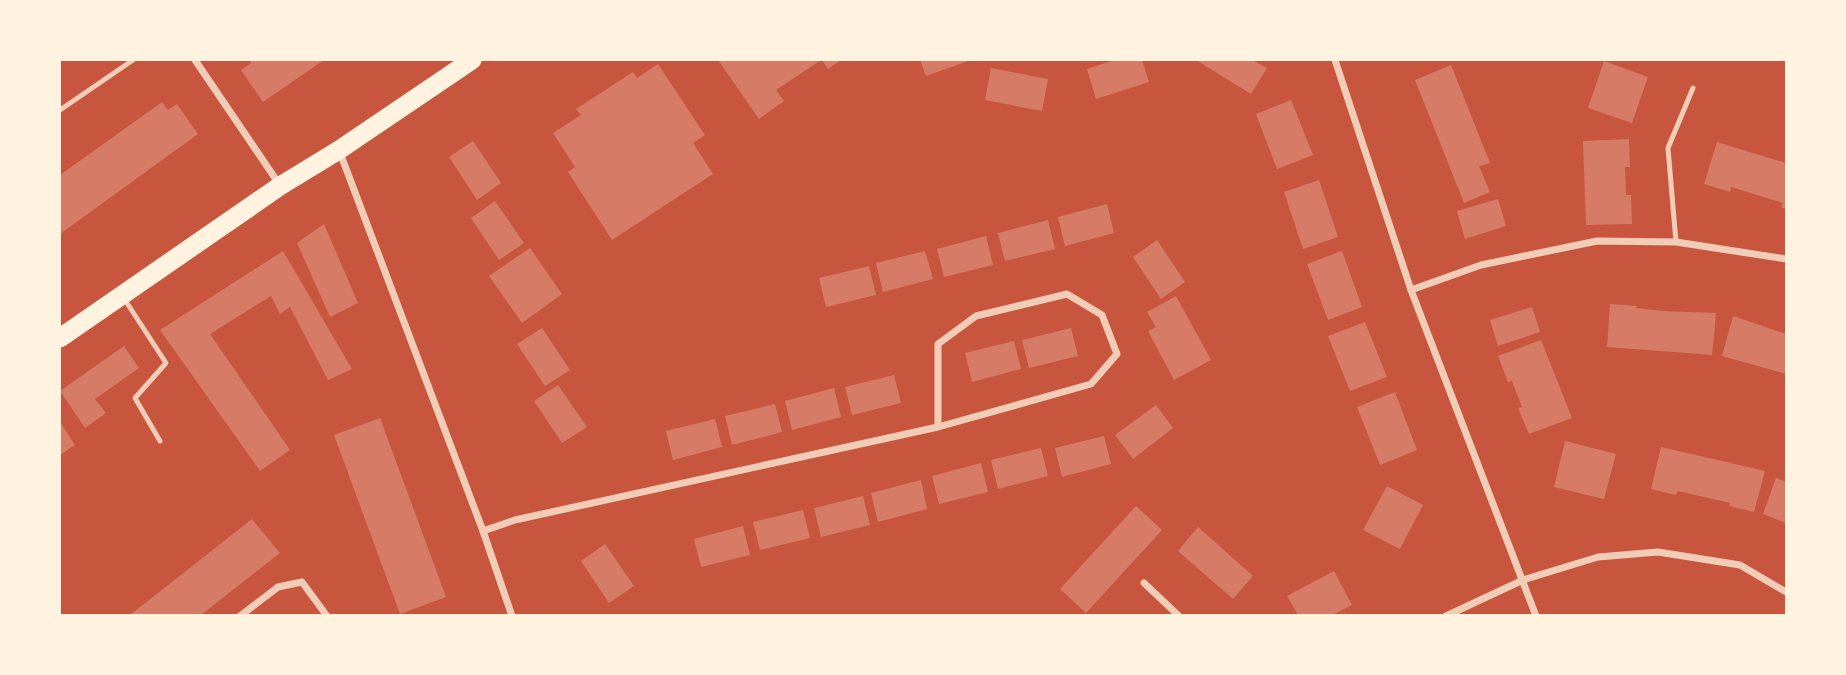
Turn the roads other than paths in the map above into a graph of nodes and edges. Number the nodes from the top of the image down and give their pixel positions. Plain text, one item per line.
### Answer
1 (133, 60) edge
2 (195, 60) edge
3 (472, 60) edge
4 (1335, 60) edge
5 (1693, 88) dead end
6 (60, 110) edge
7 (339, 150) junction
8 (280, 186) junction
9 (1676, 242) junction
10 (1787, 259) edge
11 (1411, 290) junction
12 (122, 296) junction
13 (60, 338) edge
14 (939, 427) junction
15 (160, 441) dead end
16 (483, 531) junction
17 (1523, 580) junction
18 (1144, 583) dead end
19 (1787, 592) edge
20 (240, 615) edge
21 (327, 615) edge
22 (512, 615) edge
23 (1179, 615) edge
24 (1446, 615) edge
25 (1536, 615) edge

1 - 6 lane
2 - 8 street
3 - 7 highway
4 - 11 street
5 - 9 lane
7 - 8 highway
7 - 16 street
8 - 12 highway
9 - 10 street
9 - 11 street
11 - 17 street
12 - 13 highway
12 - 15 lane
14 - 14 street
14 - 16 street
16 - 22 street
17 - 19 street
17 - 24 street
17 - 25 street
18 - 23 street
20 - 21 street

